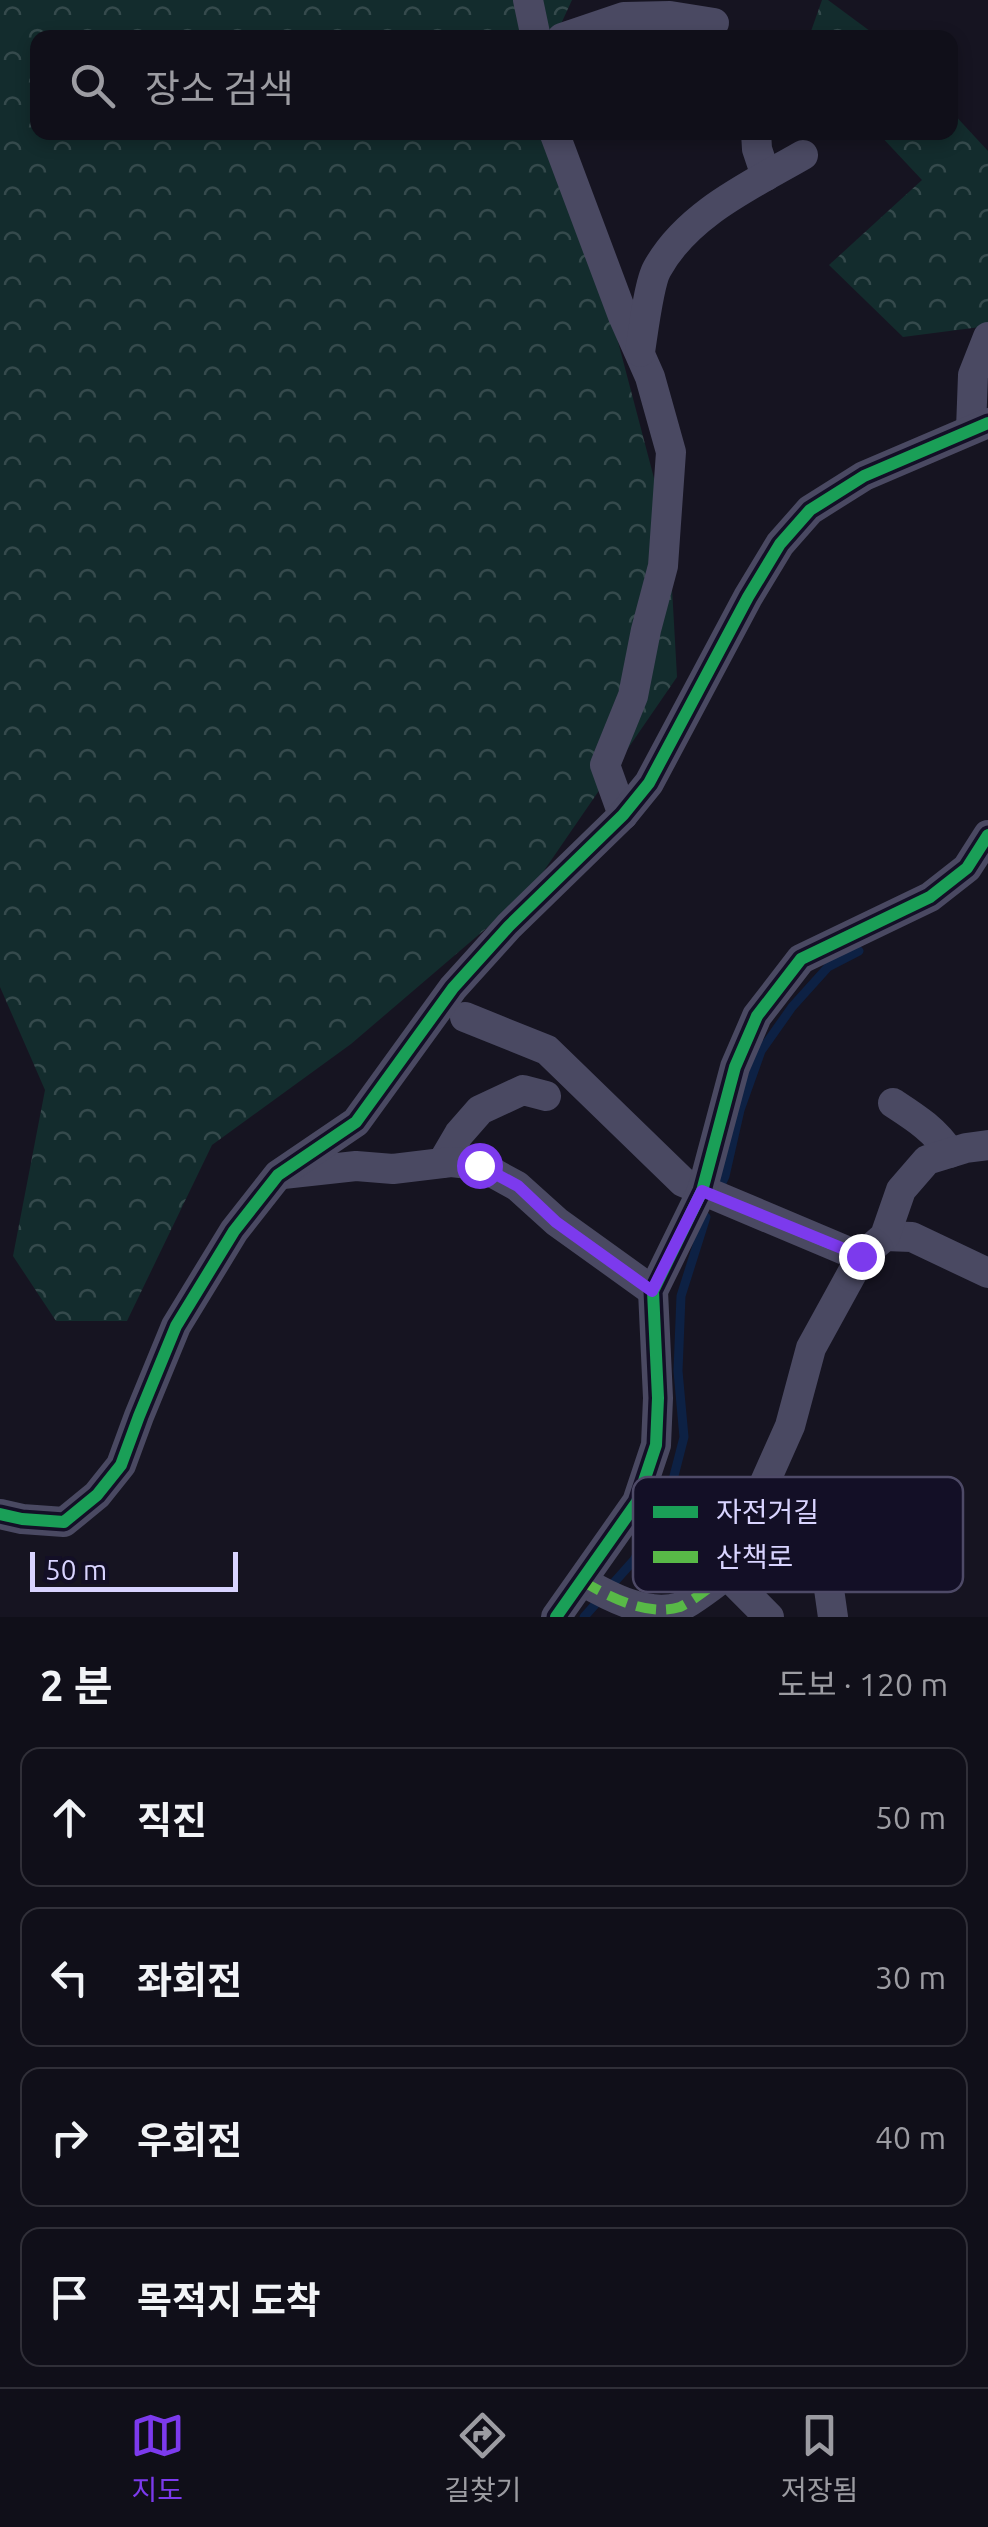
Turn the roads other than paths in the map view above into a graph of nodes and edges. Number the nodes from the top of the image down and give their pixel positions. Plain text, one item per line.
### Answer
1 (528, 0) edge
2 (714, 24) dead end
3 (534, 30) edge
4 (586, 30) edge
5 (557, 140) edge
6 (756, 140) edge
7 (803, 155) dead end
8 (766, 176) junction
9 (988, 337) edge
10 (640, 352) junction
11 (980, 426) edge
12 (623, 815) junction
13 (988, 834) edge
14 (465, 1017) dead end
15 (546, 1096) dead end
16 (893, 1103) dead end
17 (988, 1145) edge
18 (950, 1153) junction
19 (442, 1164) junction
20 (278, 1175) junction
21 (710, 1194) junction
22 (885, 1236) junction
23 (861, 1256) junction
24 (988, 1272) edge
25 (652, 1291) junction
26 (646, 1477) edge
27 (767, 1477) edge
28 (633, 1513) edge
29 (0, 1514) edge
30 (597, 1590) junction
31 (702, 1592) edge
32 (744, 1592) edge
33 (829, 1592) edge
34 (556, 1617) edge
35 (769, 1617) edge
36 (833, 1617) edge

1 - 3 street
2 - 4 street
5 - 10 street
6 - 8 street
7 - 8 street
8 - 10 street
9 - 11 street
10 - 12 street
11 - 12 street
12 - 20 street
13 - 21 street
14 - 21 street
15 - 19 street
16 - 18 street
17 - 18 street
18 - 22 street
19 - 20 street
19 - 25 street
20 - 29 street
21 - 23 street
21 - 25 street
22 - 23 street
22 - 24 street
23 - 27 street
25 - 26 street
28 - 30 street
30 - 31 street
30 - 34 street
32 - 35 street
33 - 36 street

